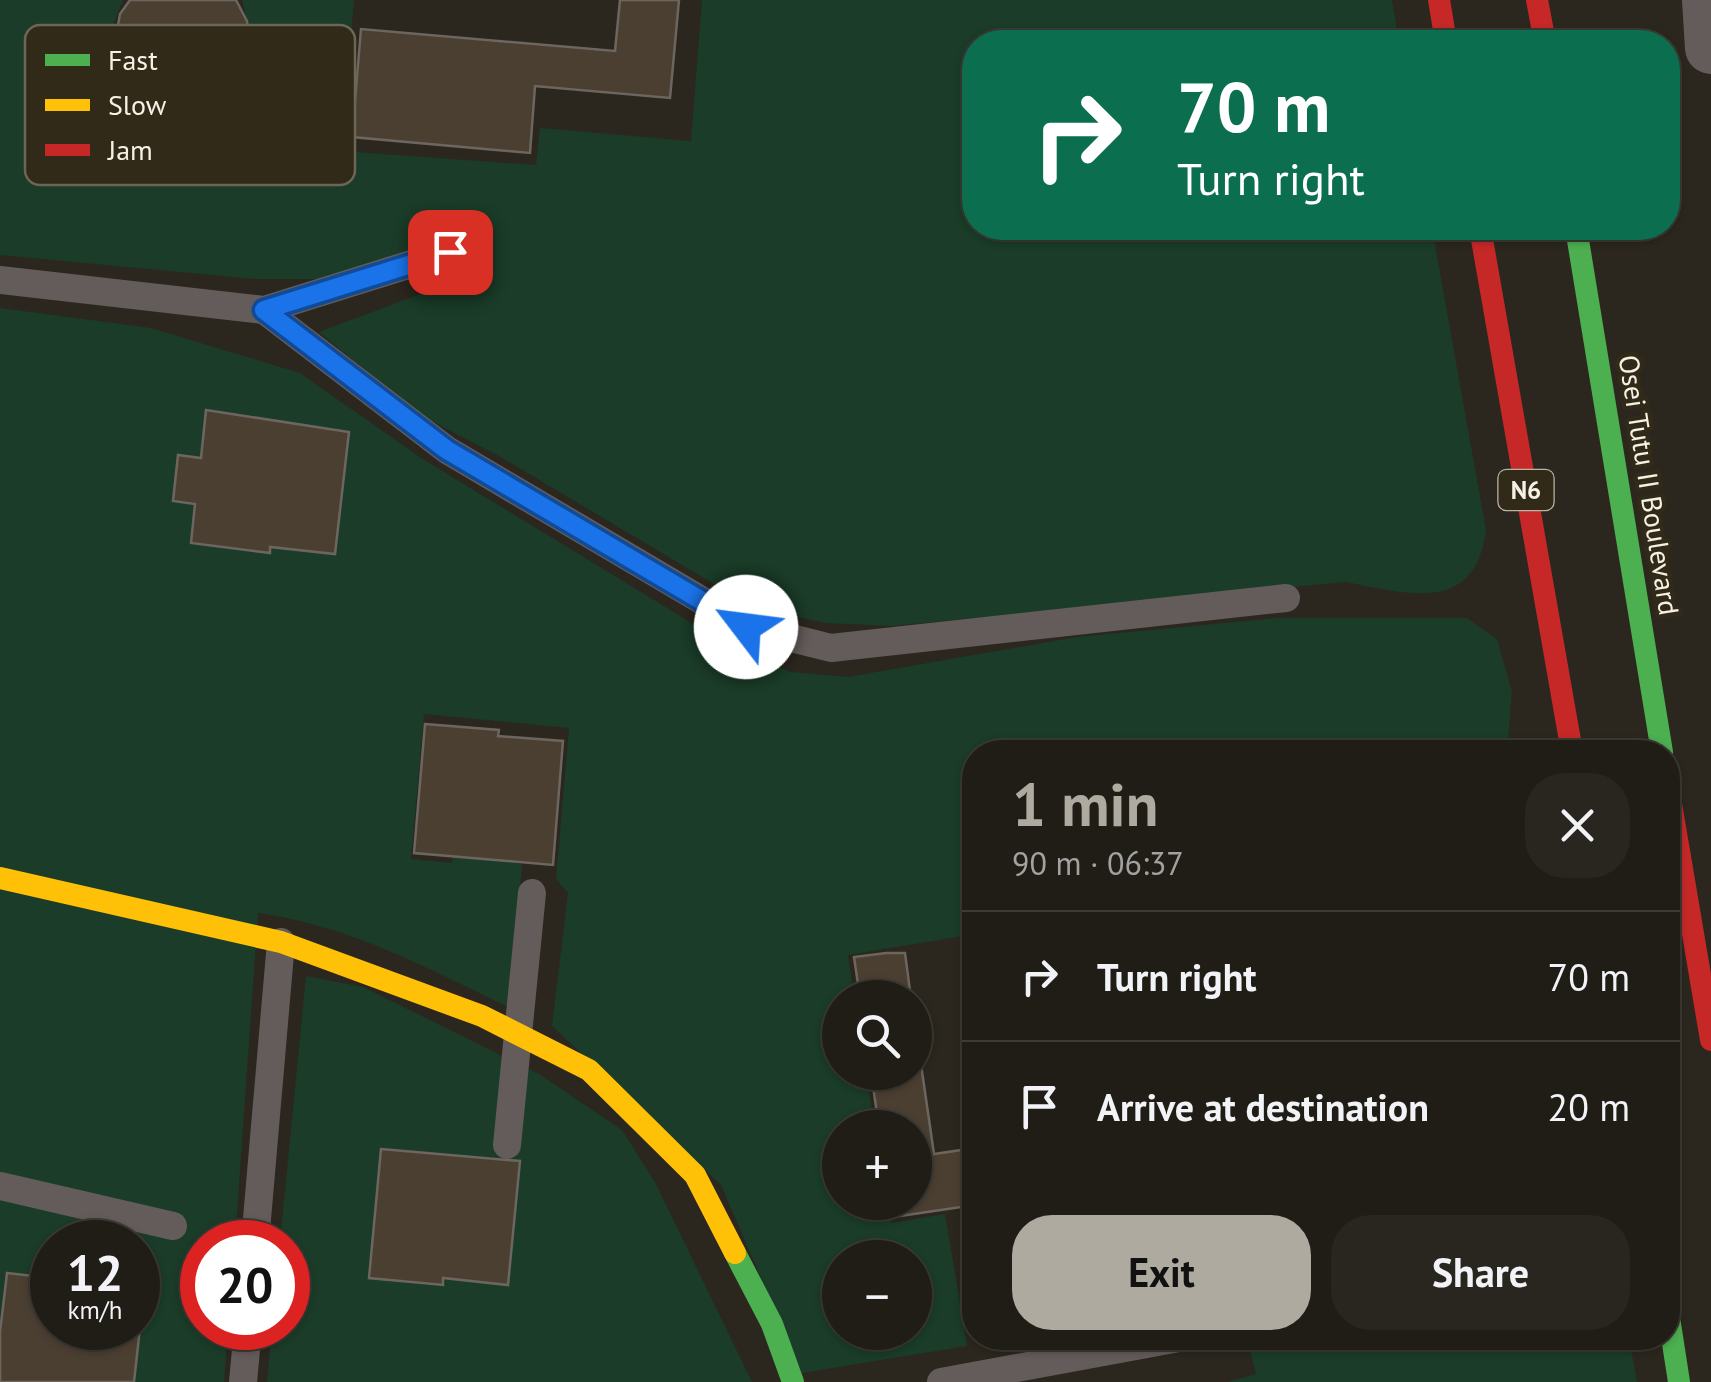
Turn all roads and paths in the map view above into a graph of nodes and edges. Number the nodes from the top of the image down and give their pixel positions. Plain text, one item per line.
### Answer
1 (1439, 0) edge
2 (1537, 0) edge
3 (1708, 0) edge
4 (1444, 30) edge
5 (1543, 30) edge
6 (1711, 48) edge
7 (1482, 240) edge
8 (1578, 240) edge
9 (450, 252) dead end
10 (0, 280) edge
11 (264, 310) junction
12 (1286, 598) dead end
13 (1570, 740) edge
14 (1660, 740) edge
15 (1680, 857) edge
16 (0, 878) edge
17 (532, 894) dead end
18 (281, 942) junction
19 (518, 1034) junction
20 (1711, 1040) edge
21 (507, 1144) dead end
22 (0, 1186) edge
23 (257, 1220) edge
24 (173, 1226) dead end
25 (246, 1350) edge
26 (1114, 1350) edge
27 (1675, 1350) edge
28 (244, 1382) edge
29 (793, 1382) edge
30 (941, 1382) edge
31 (1680, 1382) edge

1 - 4 main road
2 - 5 main road
3 - 6 street
7 - 13 main road, N6
8 - 14 main road, Osei Tutu II Boulevard
9 - 11 lane
10 - 11 lane
11 - 12 lane
15 - 20 main road
16 - 18 main road
17 - 19 lane
18 - 19 main road
18 - 23 lane
19 - 21 lane
19 - 29 main road
22 - 24 lane
25 - 28 lane
26 - 30 lane
27 - 31 main road

